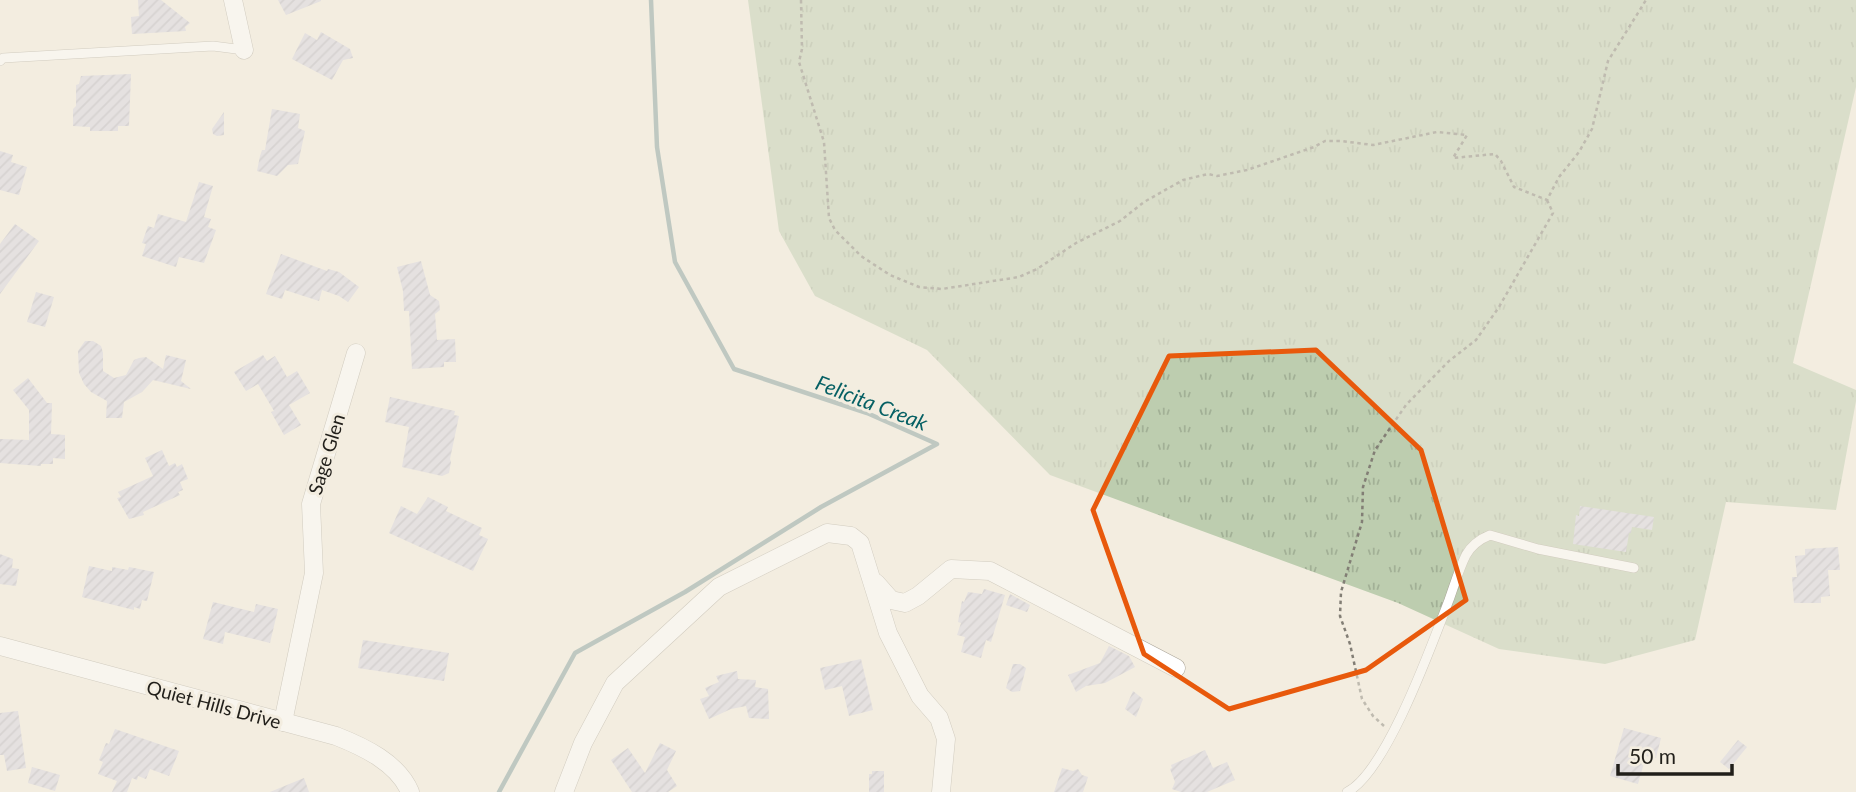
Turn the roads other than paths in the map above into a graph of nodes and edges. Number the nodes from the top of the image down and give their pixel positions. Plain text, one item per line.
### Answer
1 (233, 0) edge
2 (244, 50) joint
3 (0, 61) edge
4 (356, 353) dead end
5 (1634, 568) dead end
6 (871, 578) junction
7 (0, 646) edge
8 (1176, 668) dead end
9 (283, 722) junction
10 (410, 792) edge
11 (564, 792) edge
12 (942, 792) edge
13 (1347, 792) edge

1 - 2 street
2 - 3 lane
4 - 9 street, Sage Glen
5 - 13 lane
6 - 8 street
6 - 11 street
6 - 12 street
7 - 9 street, Quiet Hills Drive
9 - 10 street, Quiet Hills Drive

